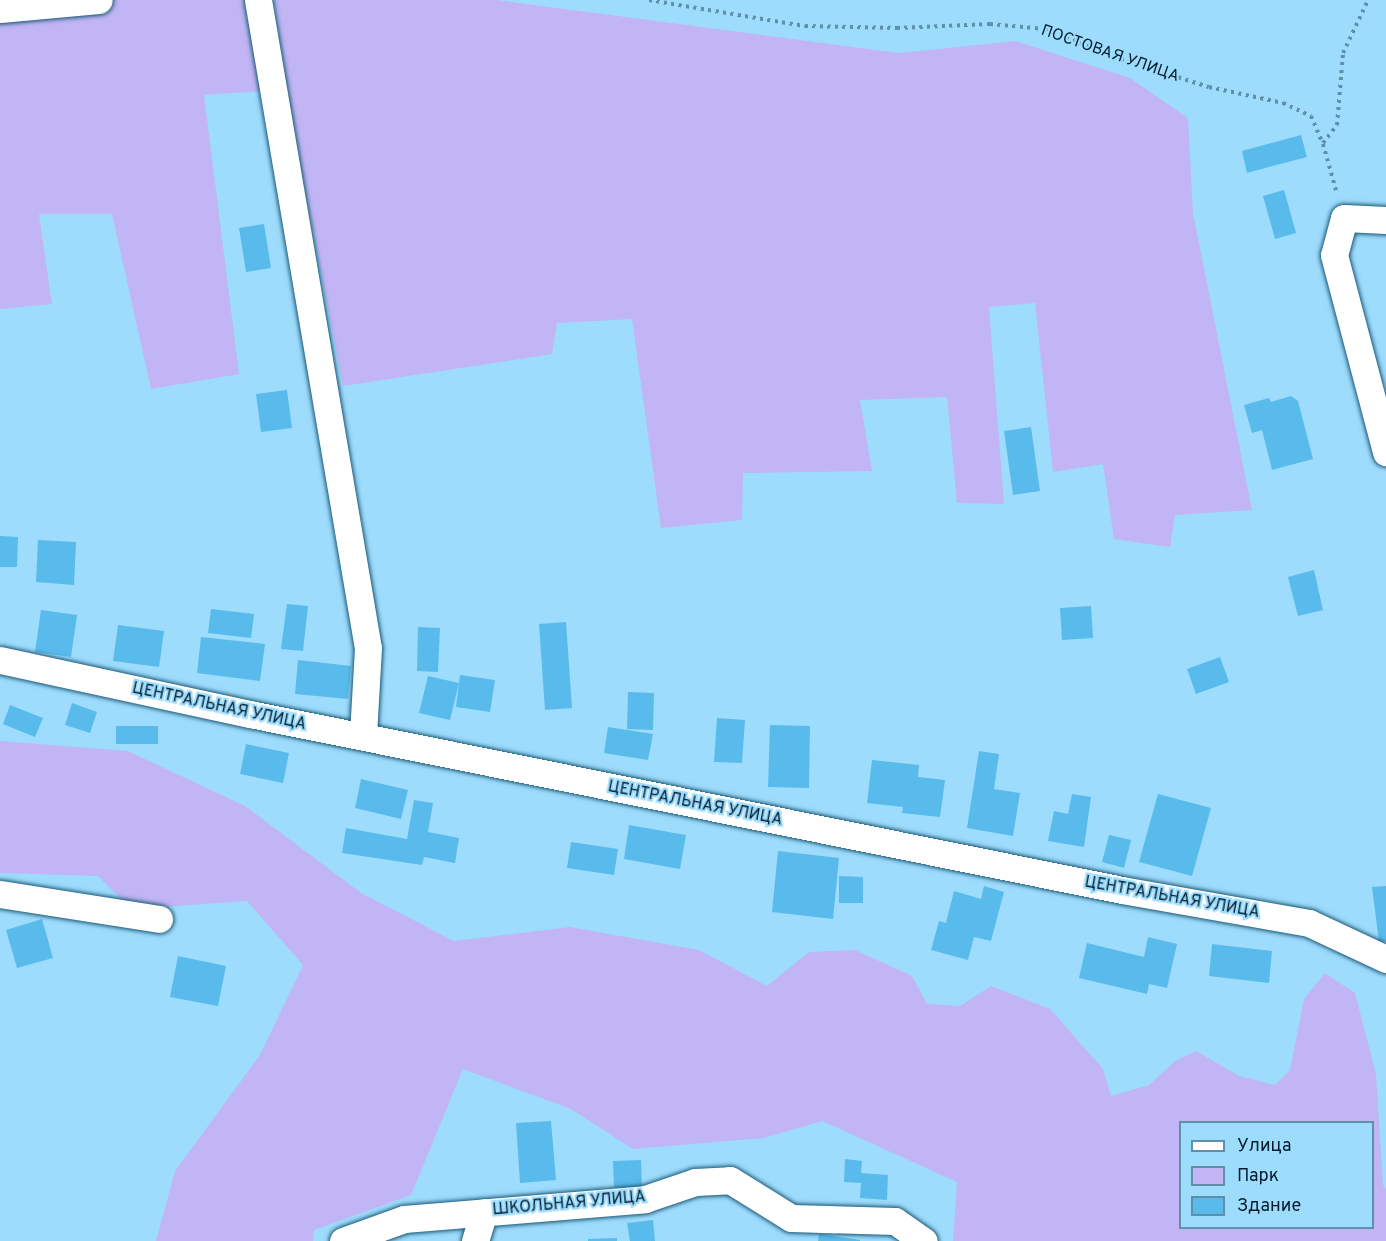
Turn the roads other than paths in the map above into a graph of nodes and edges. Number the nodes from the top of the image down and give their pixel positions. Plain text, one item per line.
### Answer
1 (99, 0) edge
2 (258, 0) edge
3 (0, 9) edge
4 (1386, 220) edge
5 (1386, 452) edge
6 (0, 660) edge
7 (363, 736) junction
8 (0, 894) edge
9 (159, 919) dead end
10 (1386, 959) edge
11 (484, 1212) junction
12 (343, 1241) edge
13 (475, 1241) edge
14 (924, 1241) edge

1 - 3 street
2 - 7 street
4 - 5 street
6 - 7 street, ЦЕНТРАЛЬНАЯ УЛИЦА
7 - 10 street, ЦЕНТРАЛЬНАЯ УЛИЦА
8 - 9 street
11 - 12 street, ШКОЛЬНАЯ УЛИЦА
11 - 13 street
11 - 14 street, ШКОЛЬНАЯ УЛИЦА

